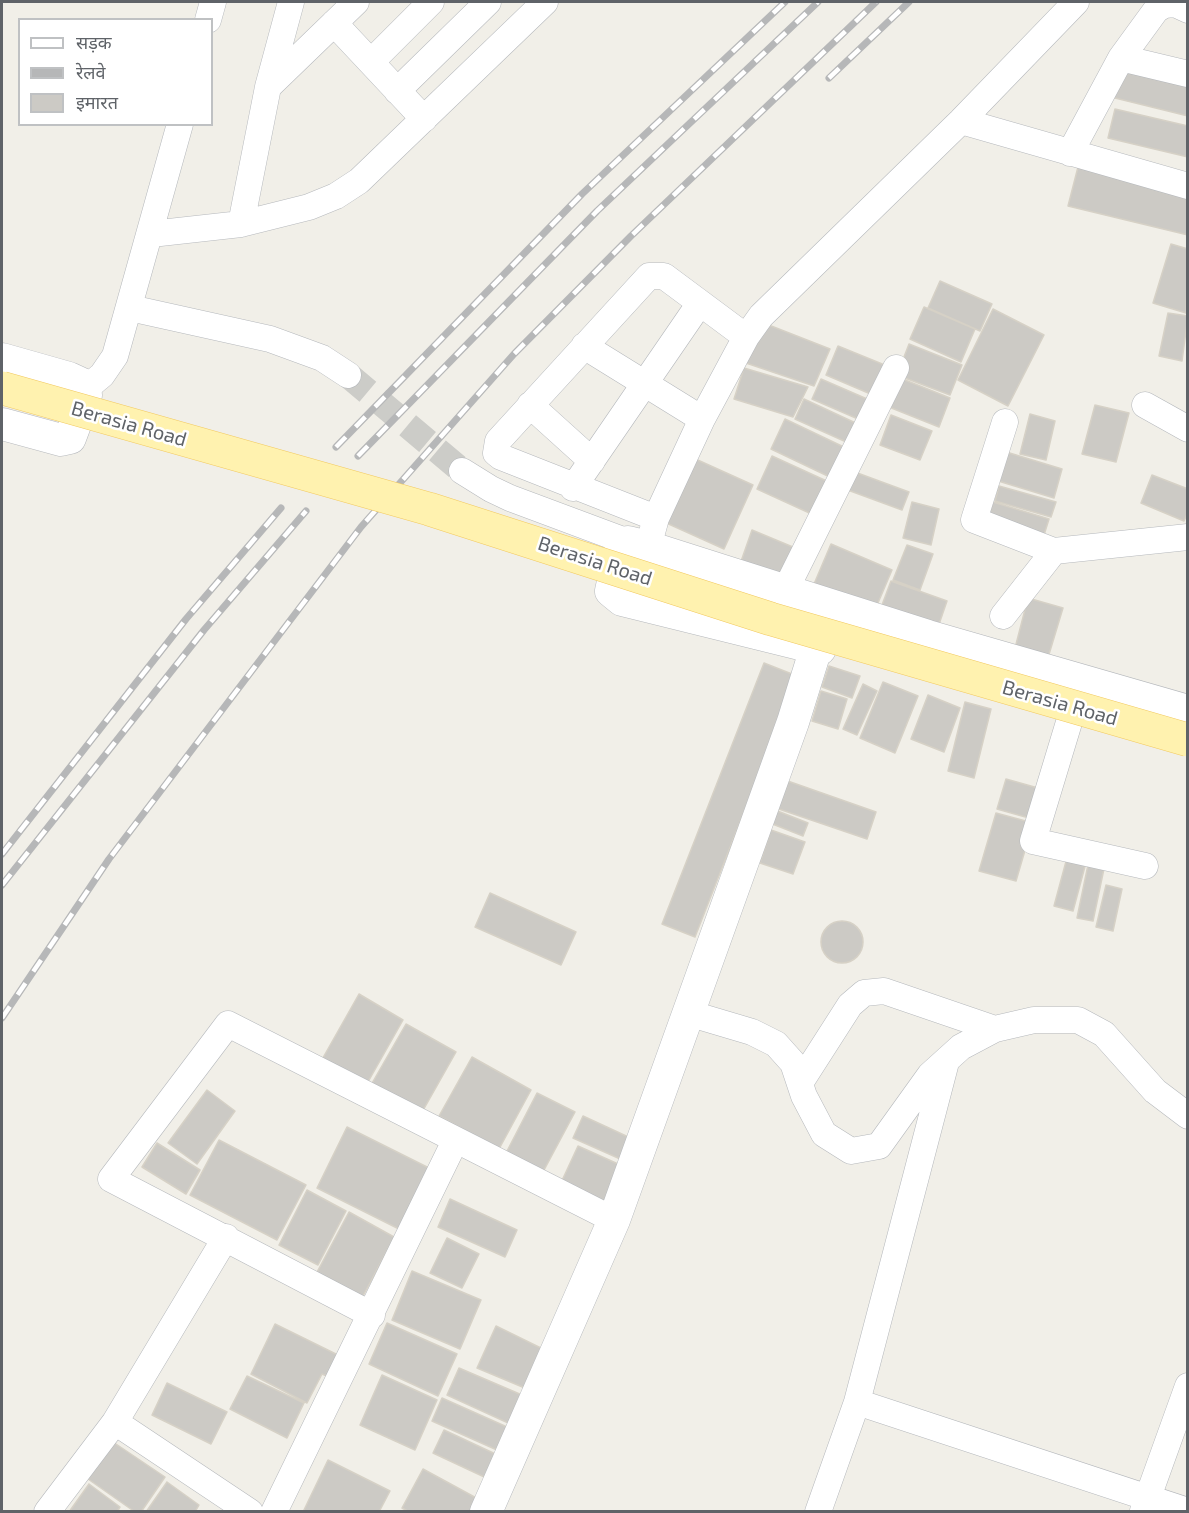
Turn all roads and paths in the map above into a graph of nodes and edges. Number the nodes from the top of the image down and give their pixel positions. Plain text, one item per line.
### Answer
1 (213, 2) edge
2 (291, 2) edge
3 (356, 2) edge
4 (432, 2) edge
5 (488, 2) edge
6 (1076, 2) edge
7 (541, 3) edge
8 (1188, 10) edge
9 (209, 18) edge
10 (334, 23) junction
11 (1121, 58) junction
12 (371, 62) junction
13 (1188, 74) edge
14 (268, 87) junction
15 (397, 91) junction
16 (424, 119) junction
17 (961, 121) junction
18 (179, 126) edge
19 (1070, 153) junction
20 (1188, 186) edge
21 (241, 224) junction
22 (150, 234) junction
23 (700, 303) junction
24 (130, 309) junction
25 (746, 337) junction
26 (584, 346) junction
27 (2, 359) edge
28 (896, 368) dead end
29 (348, 375) tunnel mouth
30 (645, 383) junction
31 (2, 388) edge
32 (84, 390) junction
33 (530, 405) junction
34 (1145, 405) dead end
35 (702, 419) junction
36 (1005, 422) dead end
37 (2, 424) edge
38 (1188, 429) edge
39 (592, 461) junction
40 (462, 471) tunnel mouth
41 (573, 488) junction
42 (644, 536) junction
43 (1188, 537) edge
44 (1054, 551) junction
45 (785, 591) junction
46 (1003, 616) dead end
47 (816, 648) junction
48 (1188, 711) edge
49 (1070, 719) junction
50 (1188, 740) edge
51 (1188, 753) edge
52 (1145, 866) dead end
53 (688, 1013) junction
54 (995, 1029) junction
55 (946, 1060) junction
56 (800, 1083) junction
57 (1188, 1116) edge
58 (455, 1141) junction
59 (614, 1220) junction
60 (226, 1237) junction
61 (372, 1315) junction
62 (1188, 1386) edge
63 (857, 1402) junction
64 (115, 1422) junction
65 (1146, 1504) edge
66 (1188, 1511) edge
67 (47, 1512) edge
68 (250, 1512) edge
69 (274, 1512) edge
70 (486, 1512) edge
71 (818, 1512) edge

1 - 9 street
2 - 14 street
3 - 10 street
4 - 12 street
5 - 15 street
6 - 17 street
7 - 16 street
8 - 11 street
10 - 12 street
10 - 14 street
11 - 13 street
11 - 19 street
12 - 15 street
14 - 21 street
15 - 16 street
16 - 21 street
17 - 19 street
17 - 25 street
18 - 22 street
19 - 20 street
21 - 22 street
22 - 24 street
23 - 25 street
23 - 26 street
23 - 30 street
24 - 29 street
24 - 32 street
25 - 35 street
26 - 30 street
26 - 33 street
27 - 32 street
28 - 45 street
30 - 35 street
30 - 39 street
31 - 50 main road, Berasia Road, bridge
32 - 37 street
33 - 39 street
33 - 41 street
34 - 38 street
35 - 42 street
36 - 44 street
39 - 41 street
40 - 42 street
41 - 42 street
42 - 45 street
42 - 47 street
43 - 44 street
44 - 46 street
45 - 48 street
47 - 49 street
47 - 53 street
49 - 51 street
49 - 52 street
53 - 56 street
53 - 59 street
54 - 55 street
54 - 56 street
54 - 57 street
55 - 56 street
55 - 63 street
58 - 59 street
58 - 60 street
58 - 61 street
59 - 70 street
60 - 61 street
60 - 64 street
61 - 69 street
62 - 65 street
63 - 65 street
63 - 71 street
64 - 67 street
64 - 68 street
65 - 66 street

